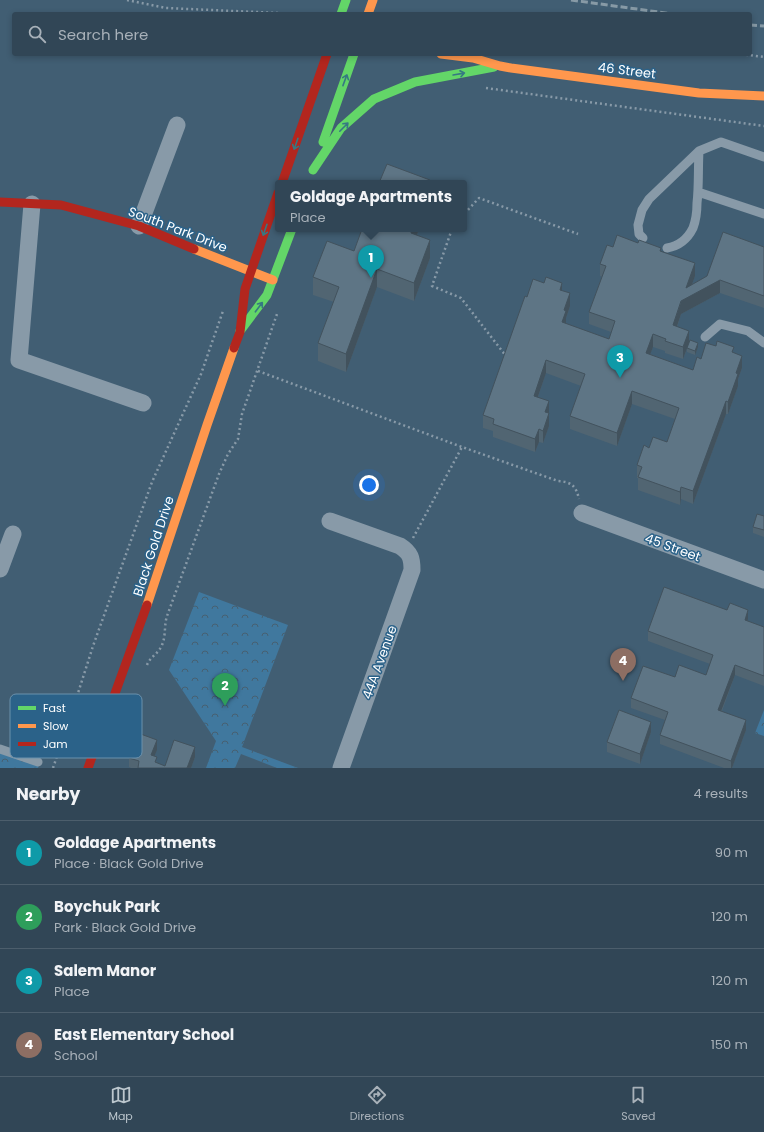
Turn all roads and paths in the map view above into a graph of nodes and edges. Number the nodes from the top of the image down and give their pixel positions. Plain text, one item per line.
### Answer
1 (128, 0) edge
2 (346, 0) edge
3 (373, 0) edge
4 (256, 12) edge
5 (342, 12) edge
6 (369, 12) edge
7 (752, 55) edge
8 (326, 56) edge
9 (353, 56) edge
10 (457, 56) edge
11 (764, 57) edge
12 (500, 66) junction
13 (483, 88) dead end
14 (764, 96) edge
15 (177, 125) dead end
16 (764, 126) edge
17 (699, 151) junction
18 (764, 157) edge
19 (283, 180) edge
20 (698, 192) junction
21 (0, 202) edge
22 (275, 202) edge
23 (32, 204) junction
24 (467, 211) edge
25 (764, 214) edge
26 (139, 226) junction
27 (291, 232) edge
28 (451, 232) edge
29 (578, 234) dead end
30 (643, 238) dead end
31 (667, 248) dead end
32 (251, 271) junction
33 (273, 280) junction
34 (225, 306) dead end
35 (240, 332) junction
36 (704, 337) dead end
37 (764, 343) edge
38 (507, 358) edge
39 (143, 403) dead end
40 (462, 447) junction
41 (582, 513) joint
42 (330, 521) dead end
43 (12, 534) dead end
44 (408, 552) junction
45 (0, 569) edge
46 (764, 580) edge
47 (145, 670) dead end
48 (78, 694) edge
49 (115, 694) edge
50 (0, 749) edge
51 (10, 752) edge
52 (26, 758) edge
53 (56, 758) edge
54 (92, 758) edge
55 (38, 762) dead end
56 (53, 768) edge
57 (88, 768) edge
58 (341, 768) edge

1 - 4 path
2 - 5 main road
3 - 6 main road
7 - 11 path
8 -> 19 main road
9 - 12 main road
10 - 12 main road, 46 Street
12 - 14 main road, 46 Street
13 - 16 path
15 - 26 street
17 - 18 lane
17 - 20 lane
17 - 30 lane
20 - 25 lane
20 - 31 lane
21 - 23 main road, South Park Drive
22 -> 32 main road, Black Gold Drive
23 - 26 main road, South Park Drive
23 - 39 street
24 - 29 path
26 - 32 main road, South Park Drive
27 - 33 main road, Black Gold Drive
28 - 38 path
32 - 33 main road, South Park Drive
32 - 35 main road, Black Gold Drive
35 -> 33 main road, Black Gold Drive
34 - 48 path
35 - 49 main road, Black Gold Drive
36 - 37 lane
40 - 41 path
40 - 44 path
40 - 47 path
41 - 46 street, 45 Street
42 - 44 street
43 - 45 street
44 - 58 street, 44A Avenue
50 - 51 lane
52 - 55 lane
53 - 56 path
54 - 57 main road, Black Gold Drive

